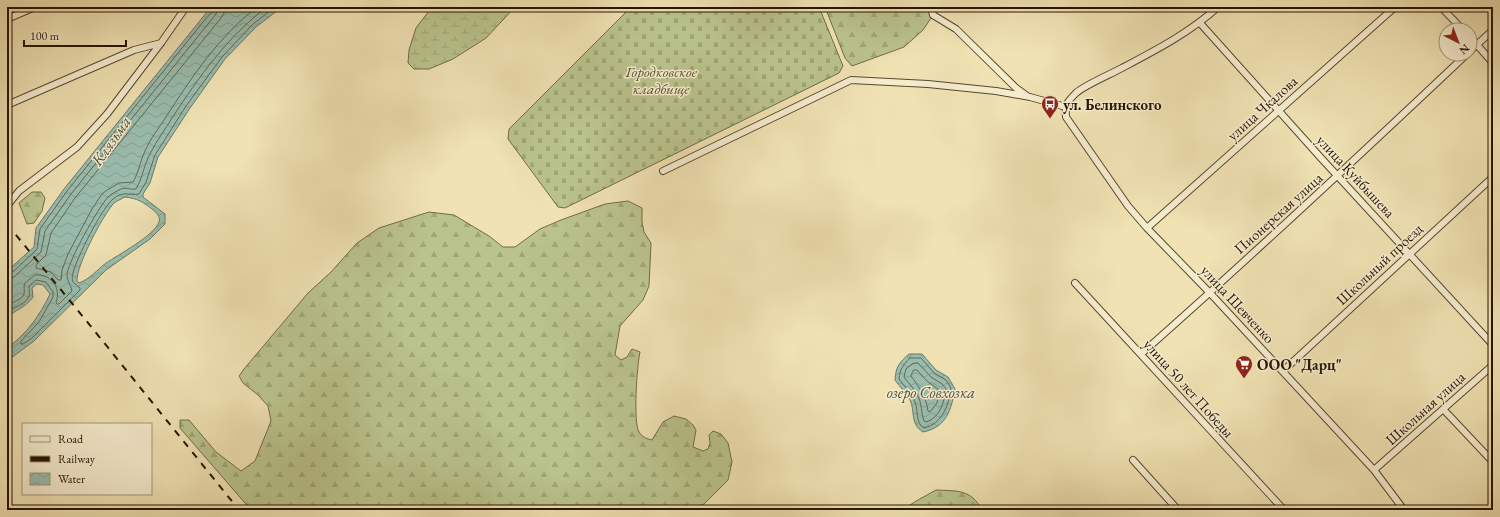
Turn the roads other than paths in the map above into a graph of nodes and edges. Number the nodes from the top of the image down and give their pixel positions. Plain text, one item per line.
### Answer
1 (35, 7) edge
2 (186, 7) edge
3 (931, 7) edge
4 (1218, 7) edge
5 (1395, 7) edge
6 (1441, 7) edge
7 (7, 19) edge
8 (1455, 22) edge
9 (1200, 23) junction
10 (1493, 30) edge
11 (161, 43) junction
12 (1478, 44) edge
13 (1478, 46) edge
14 (1459, 62) edge
15 (1493, 63) edge
16 (1030, 98) junction
17 (7, 105) edge
18 (1066, 107) junction
19 (1278, 110) junction
20 (663, 171) dead end
21 (1338, 176) junction
22 (1493, 177) edge
23 (7, 206) edge
24 (1147, 228) junction
25 (1410, 254) junction
26 (1075, 283) dead end
27 (1210, 293) junction
28 (1493, 345) edge
29 (1141, 354) junction
30 (1493, 365) edge
31 (1282, 371) junction
32 (1443, 409) junction
33 (1133, 460) dead end
34 (1493, 462) edge
35 (1374, 470) junction
36 (1178, 510) edge
37 (1284, 510) edge
38 (1404, 510) edge

1 - 7 street
2 - 11 street
3 - 16 street
4 - 9 street
5 - 19 street, улица Чкалова
6 - 8 street
9 - 18 street
9 - 19 street, улица Куйбышева
10 - 12 street
11 - 17 street
11 - 23 street
13 - 15 street
14 - 21 street, Пионерская улица
16 - 18 street
16 - 20 street
18 - 24 street, улица Шевченко
19 - 21 street, улица Куйбышева
19 - 24 street, улица Чкалова
21 - 25 street, улица Куйбышева
21 - 27 street, Пионерская улица
22 - 25 street, Школьный проезд
24 - 27 street, улица Шевченко
25 - 28 street, улица Куйбышева
25 - 31 street, Школьный проезд
26 - 29 street, улица 50 лет Победы
27 - 29 street, Пионерская улица
27 - 31 street, улица Шевченко
29 - 37 street, улица 50 лет Победы
30 - 32 street, Школьная улица
31 - 35 street, улица Шевченко
32 - 34 street
32 - 35 street, Школьная улица
33 - 36 street
35 - 38 street, улица Шевченко

